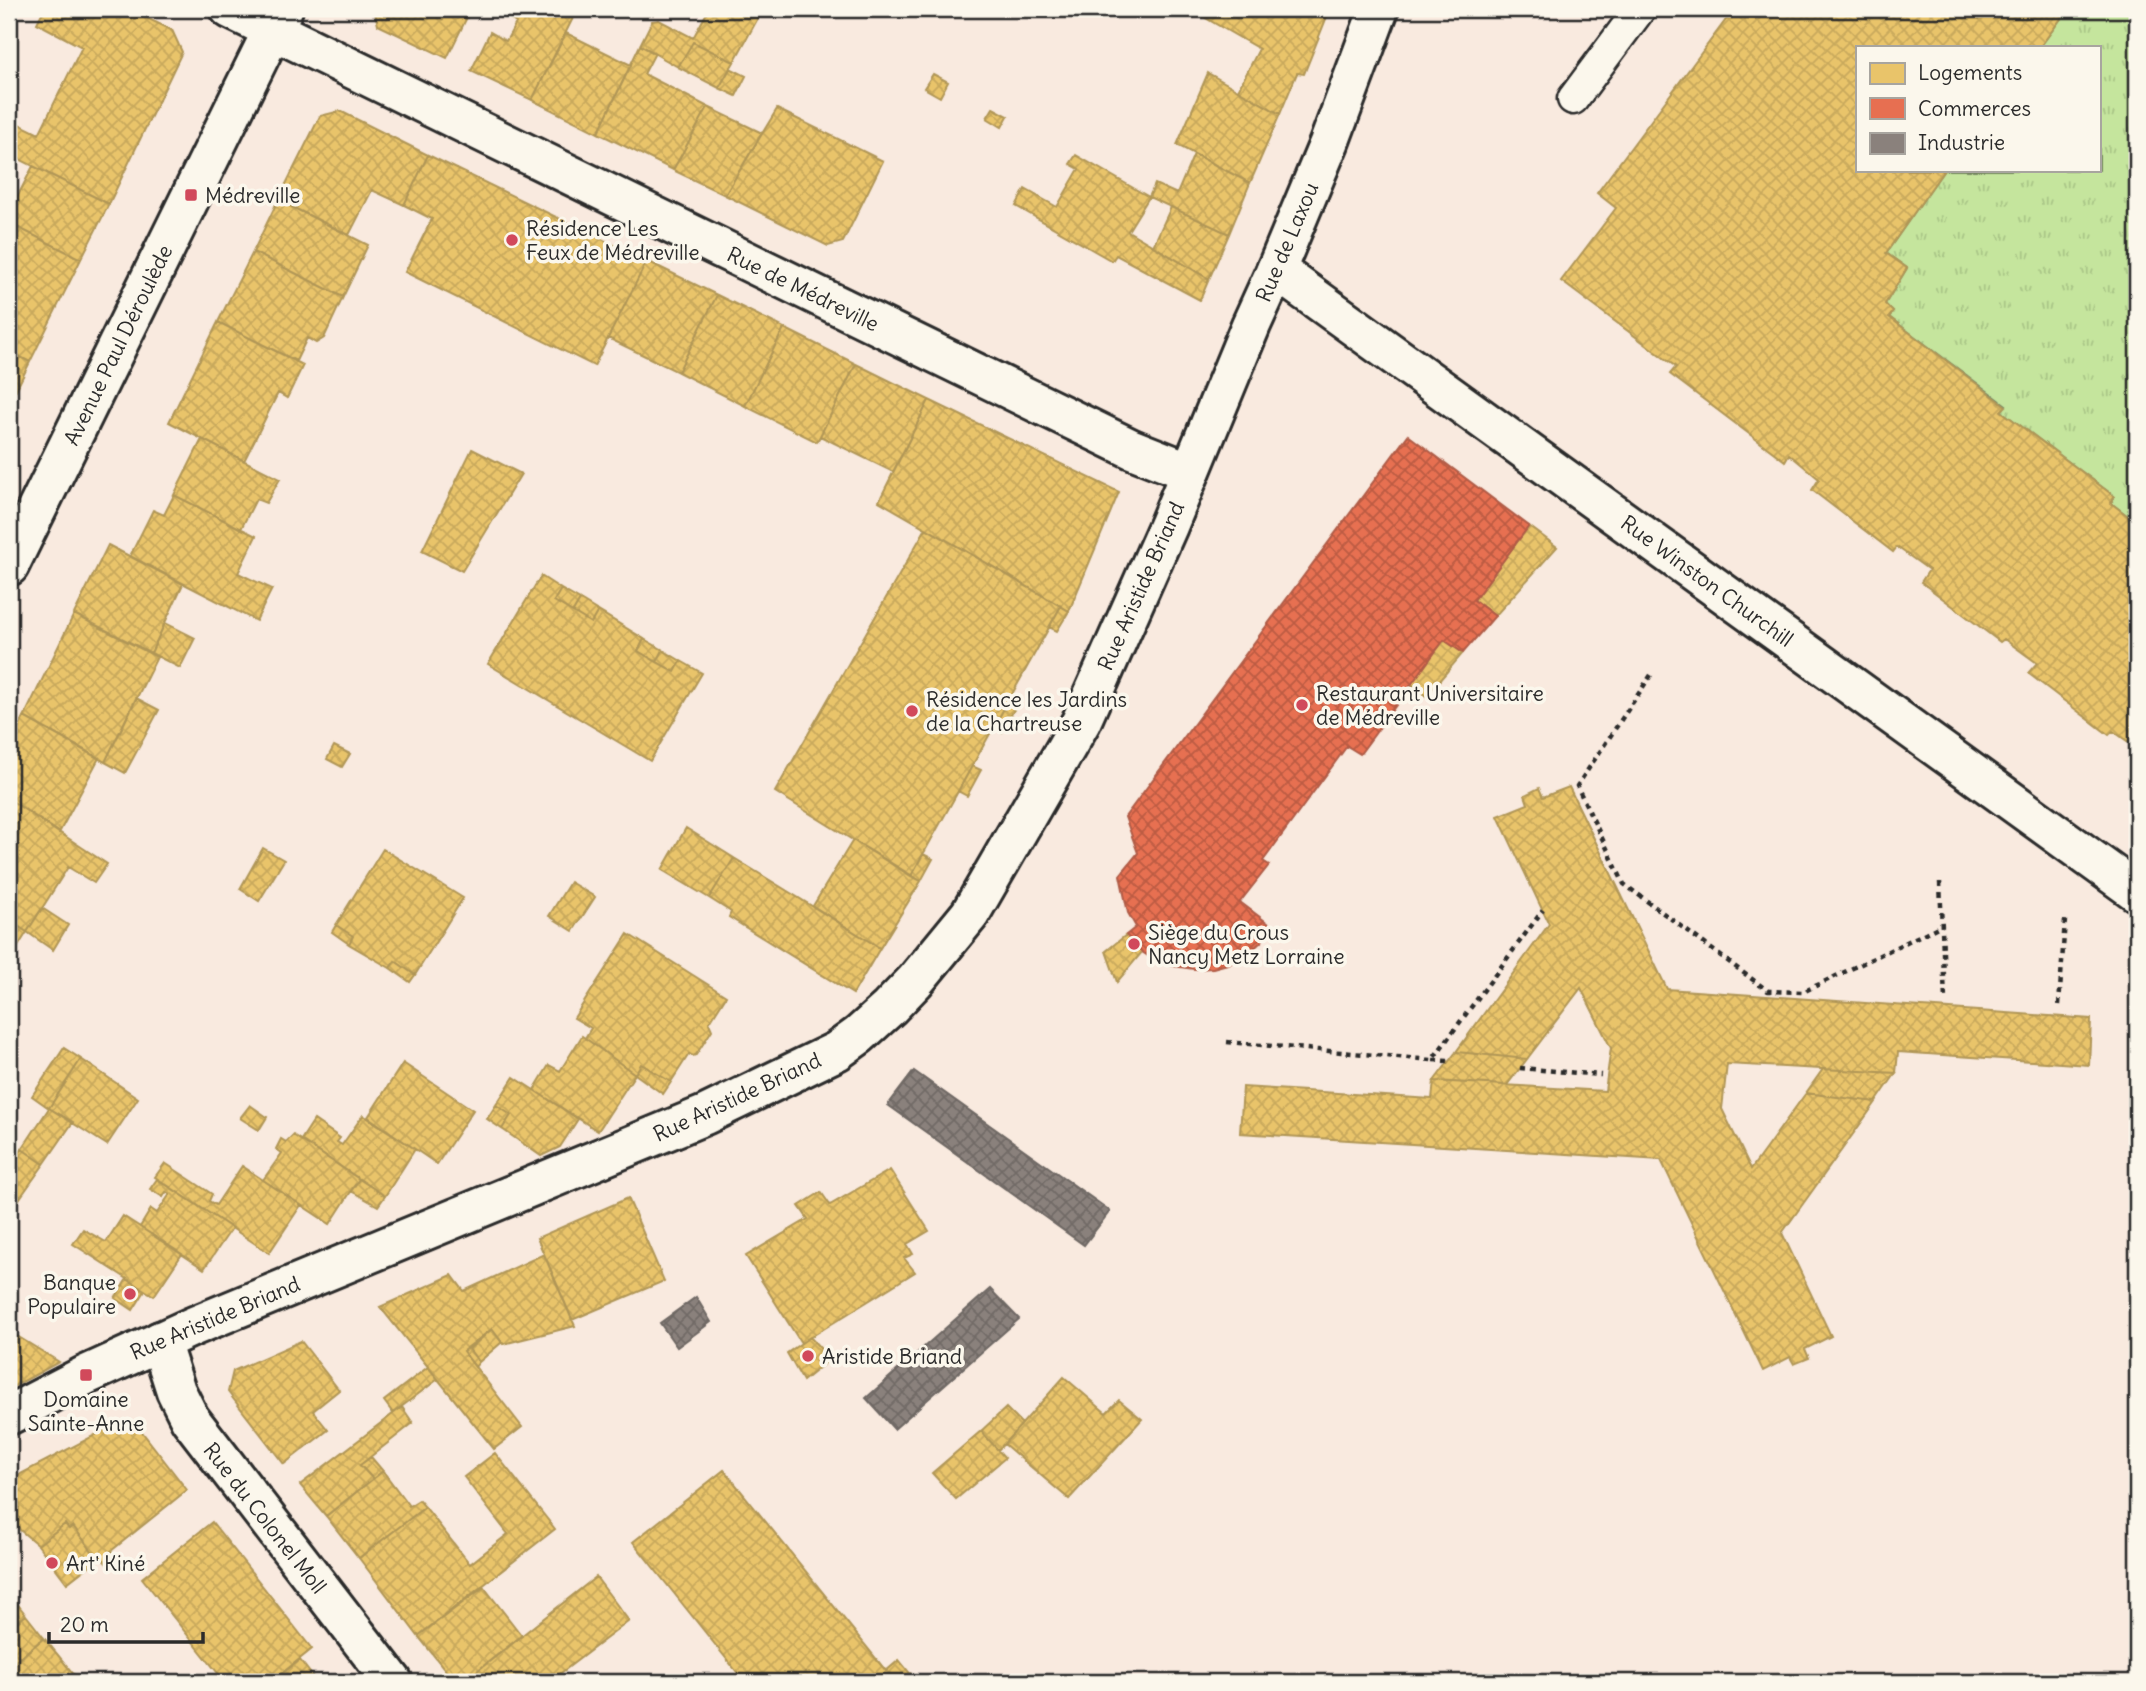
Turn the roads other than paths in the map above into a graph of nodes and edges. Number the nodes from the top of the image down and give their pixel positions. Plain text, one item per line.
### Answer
1 (230, 9) edge
2 (1379, 9) edge
3 (1640, 9) edge
4 (278, 19) edge
5 (1573, 99) dead end
6 (1276, 270) junction
7 (1189, 472) junction
8 (9, 566) edge
9 (2137, 892) edge
10 (160, 1341) junction
11 (9, 1415) edge
12 (393, 1682) edge

1 - 4 main road, Rue de Médreville
2 - 6 main road, Rue de Laxou
3 - 5 lane
4 - 7 main road, Rue de Médreville
4 - 8 main road, Avenue Paul Déroulède
6 - 7 main road, Rue de Laxou
6 - 9 main road, Rue Winston Churchill
7 - 10 main road, Rue Aristide Briand
10 - 11 main road, Rue Aristide Briand
10 - 12 main road, Rue du Colonel Moll

